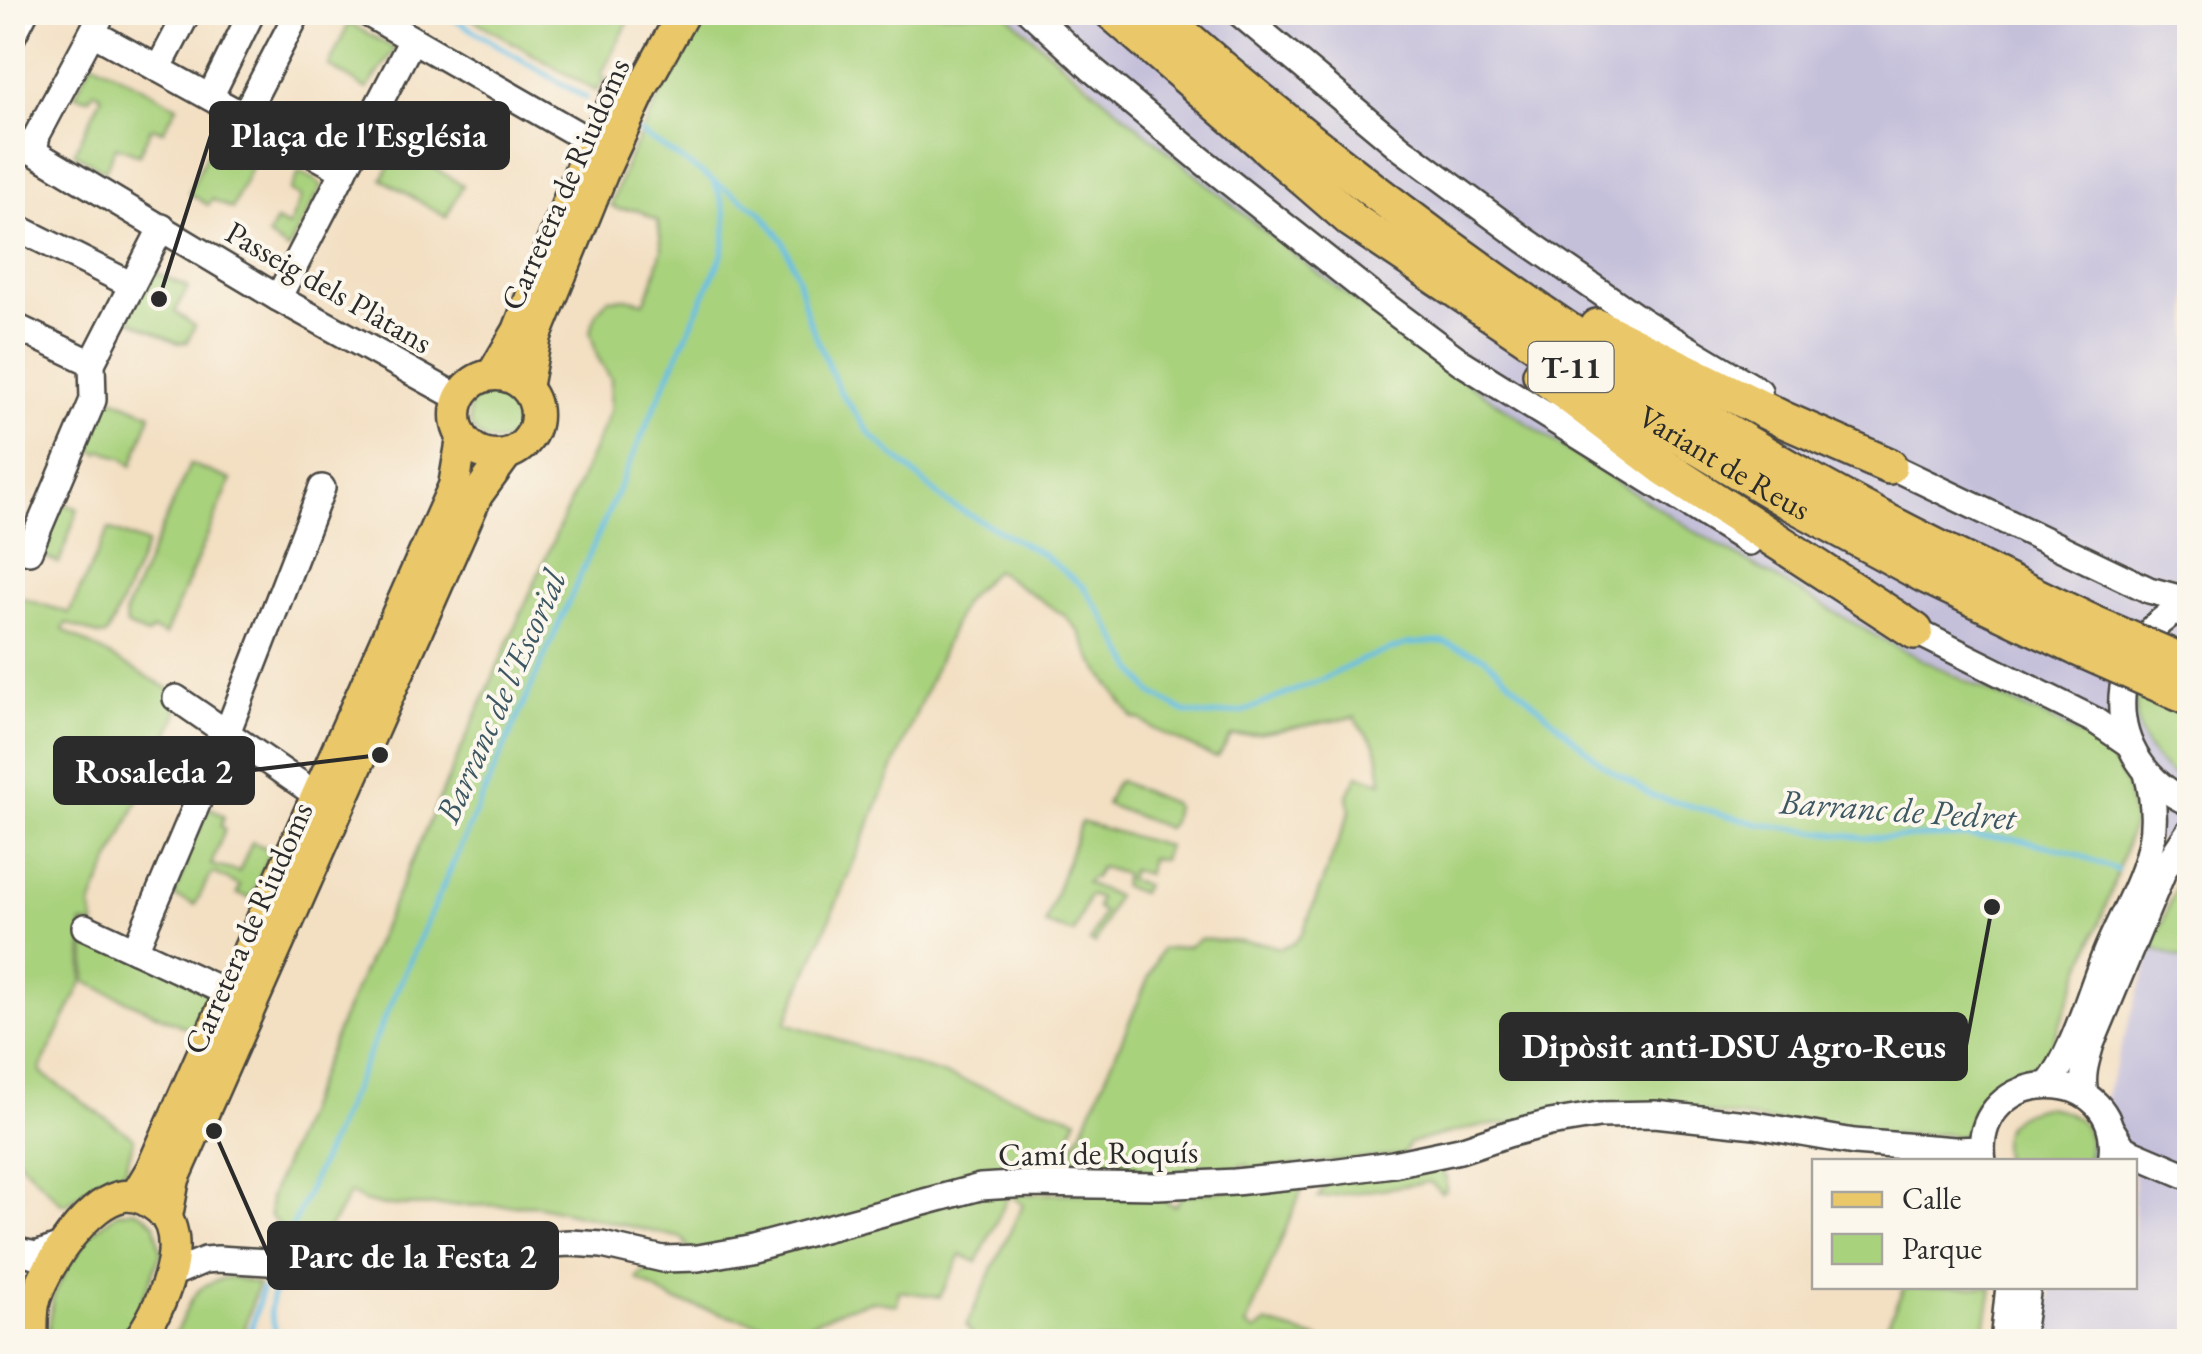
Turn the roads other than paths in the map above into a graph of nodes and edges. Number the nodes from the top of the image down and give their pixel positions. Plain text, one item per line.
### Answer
1 (25, 12) edge
2 (188, 12) edge
3 (252, 12) edge
4 (298, 12) edge
5 (365, 12) edge
6 (662, 12) edge
7 (684, 12) edge
8 (1030, 12) edge
9 (1112, 12) edge
10 (1156, 12) edge
11 (1238, 12) edge
12 (98, 22) edge
13 (12, 37) edge
14 (412, 40) junction
15 (158, 68) junction
16 (210, 97) junction
17 (244, 116) junction
18 (592, 143) junction
19 (23, 146) edge
20 (1346, 168) junction
21 (344, 171) junction
22 (1352, 220) junction
23 (12, 225) edge
24 (162, 227) junction
25 (132, 285) junction
26 (278, 298) junction
27 (12, 324) edge
28 (92, 363) junction
29 (492, 375) junction
30 (526, 388) junction
31 (459, 398) junction
32 (462, 438) junction
33 (506, 454) junction
34 (1889, 466) junction
35 (322, 488) dead end
36 (20, 548) edge
37 (2190, 602) edge
38 (1915, 631) junction
39 (2084, 635) junction
40 (2181, 678) edge
41 (176, 698) dead end
42 (226, 733) junction
43 (2129, 744) junction
44 (2147, 773) junction
45 (318, 796) junction
46 (2190, 803) edge
47 (2190, 830) edge
48 (85, 927) dead end
49 (135, 950) junction
50 (230, 994) junction
51 (2048, 1085) junction
52 (2086, 1094) junction
53 (2110, 1128) junction
54 (1982, 1155) edge
55 (2111, 1159) edge
56 (2137, 1168) edge
57 (2183, 1175) edge
58 (136, 1196) junction
59 (171, 1227) junction
60 (64, 1246) junction
61 (12, 1250) edge
62 (218, 1259) junction
63 (12, 1262) edge
64 (169, 1274) junction
65 (2009, 1289) edge
66 (2028, 1289) edge
67 (35, 1298) junction
68 (32, 1342) edge
69 (137, 1342) edge
70 (2003, 1342) edge
71 (2020, 1342) edge

1 - 13 street
2 - 15 street
3 - 16 street
4 - 17 street
5 - 14 street
6 - 18 main road, Carretera de Riudoms
7 - 30 main road, Carretera de Riudoms
8 - 38 street
9 - 22 highway, Variant de Reus / T-11
10 - 20 highway, Variant de Reus / T-11
11 - 34 street
12 - 15 street
12 - 19 street
14 - 18 street
14 - 21 street
15 - 16 street
16 - 17 street
17 - 21 street
18 - 29 main road, Carretera de Riudoms
19 - 24 street, Passeig dels Plàtans
20 - 34 highway
20 - 39 highway, Variant de Reus / T-11
21 - 26 street
22 - 38 highway
22 - 39 highway, Variant de Reus / T-11
23 - 25 street
24 - 25 street
24 - 26 street, Passeig dels Plàtans
25 - 28 street
26 - 31 street, Passeig dels Plàtans
27 - 28 street
28 - 36 street
29 - 30 main road
29 - 31 main road
30 - 33 main road
31 - 32 main road
32 - 33 main road
32 - 45 main road, Carretera de Riudoms
33 - 59 main road, Carretera de Riudoms
34 - 37 street
35 - 42 street
37 - 43 street
38 - 43 street
39 - 40 highway, Variant de Reus / T-11, bridge
41 - 42 street
42 - 45 street
42 - 49 street
43 - 44 street
44 - 46 street
44 - 51 street
45 - 50 main road, Carretera de Riudoms
47 - 52 street
48 - 49 street
49 - 50 street
50 - 58 main road, Carretera de Riudoms
51 - 52 street
51 - 54 street
52 - 53 street
53 - 55 street
53 - 57 street
54 - 62 street, Camí de Roquís
56 - 57 street
58 - 59 main road
58 - 60 main road
59 - 62 street, Camí de Roquís
59 - 64 main road, Carretera de Riudoms
60 - 61 street
60 - 67 main road
62 - 64 street, Camí de Roquís
63 - 67 street
64 - 69 main road, Carretera de Riudoms
65 - 70 street
66 - 71 street
67 - 68 main road

